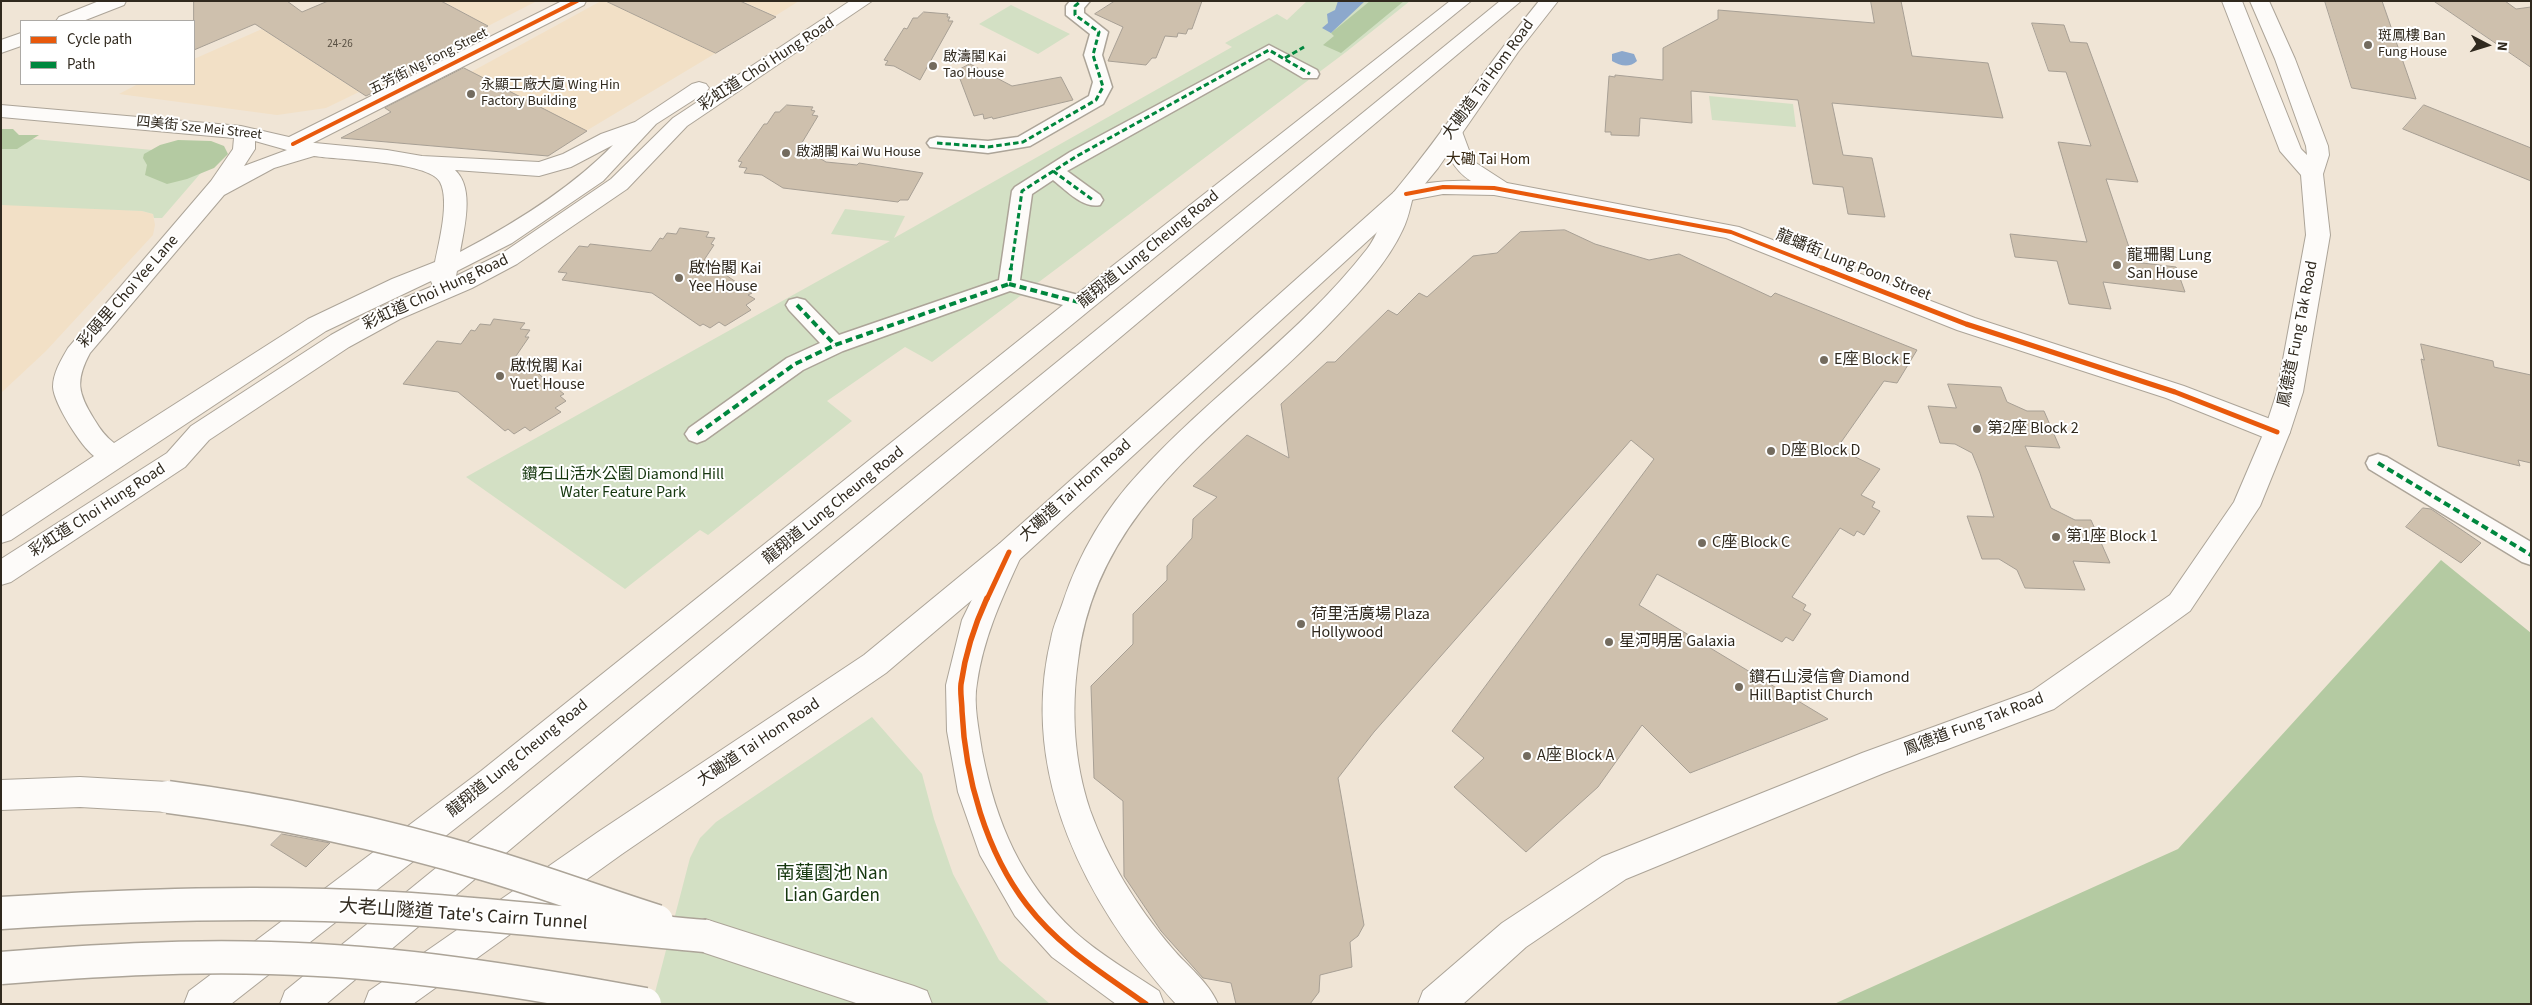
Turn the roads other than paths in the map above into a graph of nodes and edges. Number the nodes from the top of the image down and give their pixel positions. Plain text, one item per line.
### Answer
1 (117, 1) edge
2 (577, 1) edge
3 (832, 1) edge
4 (863, 1) edge
5 (1081, 1) edge
6 (1512, 1) edge
7 (1549, 1) edge
8 (2232, 1) edge
9 (2259, 1) edge
10 (1456, 4) edge
11 (69, 20) edge
12 (20, 39) edge
13 (1, 47) edge
14 (1304, 47) dead end
15 (1285, 58) junction
16 (1310, 74) dead end
17 (2, 110) edge
18 (642, 126) junction
19 (1452, 131) junction
20 (241, 132) junction
21 (937, 143) dead end
22 (303, 147) junction
23 (419, 162) junction
24 (1052, 171) junction
25 (2312, 174) junction
26 (1515, 191) junction
27 (1404, 196) junction
28 (1094, 200) dead end
29 (205, 204) junction
30 (444, 279) junction
31 (1009, 284) junction
32 (1082, 303) junction
33 (797, 305) dead end
34 (834, 346) junction
35 (2277, 432) junction
36 (200, 433) junction
37 (697, 434) dead end
38 (113, 456) junction
39 (2378, 463) dead end
40 (1, 532) edge
41 (1009, 552) junction
42 (2531, 555) edge
43 (1, 574) edge
44 (1, 795) edge
45 (1, 914) edge
46 (705, 936) junction
47 (1, 968) edge
48 (202, 1004) edge
49 (298, 1004) edge
50 (382, 1004) edge
51 (645, 1004) edge
52 (914, 1004) edge
53 (1146, 1004) edge
54 (1200, 1004) edge
55 (1436, 1004) edge

1 - 11 main road
2 - 22 main road, 五芳街 Ng Fong Street
3 - 18 main road, 彩虹道 Choi Hung Road
4 - 30 main road, 彩虹道 Choi Hung Road
5 - 21 street
6 - 49 main road
7 - 19 main road, 大磡道 Tai Hom Road
8 - 25 main road
9 - 25 main road, 鳳德道 Fung Tak Road
10 - 32 main road, 龍翔道 Lung Cheung Road
12 - 13 main road
14 - 15 street
15 - 16 street
15 - 24 street
17 - 20 main road, 四美街 Sze Mei Street
18 - 23 main road
18 - 30 main road, 彩虹道 Choi Hung Road
19 - 26 main road, 龍蟠街 Lung Poon Street
19 - 27 main road, 大磡道 Tai Hom Road
20 - 22 main road, 四美街 Sze Mei Street
20 - 29 main road, 彩頤里 Choi Yee Lane
22 - 23 main road, 四美街 Sze Mei Street
22 - 29 main road
23 - 30 main road, 四美街 Sze Mei Street
24 - 28 street
24 - 31 street
25 - 35 main road, 鳳德道 Fung Tak Road
26 - 27 main road, 龍蟠街 Lung Poon Street
26 - 35 main road, 龍蟠街 Lung Poon Street
27 - 41 main road, 大磡道 Tai Hom Road
27 - 54 main road
29 - 38 main road, 彩頤里 Choi Yee Lane
30 - 36 main road, 彩虹道 Choi Hung Road
30 - 38 main road, 彩虹道 Choi Hung Road
31 - 32 street
31 - 34 street
32 - 48 main road, 龍翔道 Lung Cheung Road
33 - 34 street
34 - 37 street
35 - 55 main road, 鳳德道 Fung Tak Road
36 - 38 main road
36 - 43 main road, 彩虹道 Choi Hung Road
38 - 40 main road, 彩虹道 Choi Hung Road
39 - 42 street
41 - 50 main road, 大磡道 Tai Hom Road
41 - 53 main road
44 - 46 main road, bridge
45 - 46 main road, 大老山隧道 Tate's Cairn Tunnel, bridge
46 - 52 main road, 大老山隧道 Tate's Cairn Tunnel
47 - 51 main road, bridge

